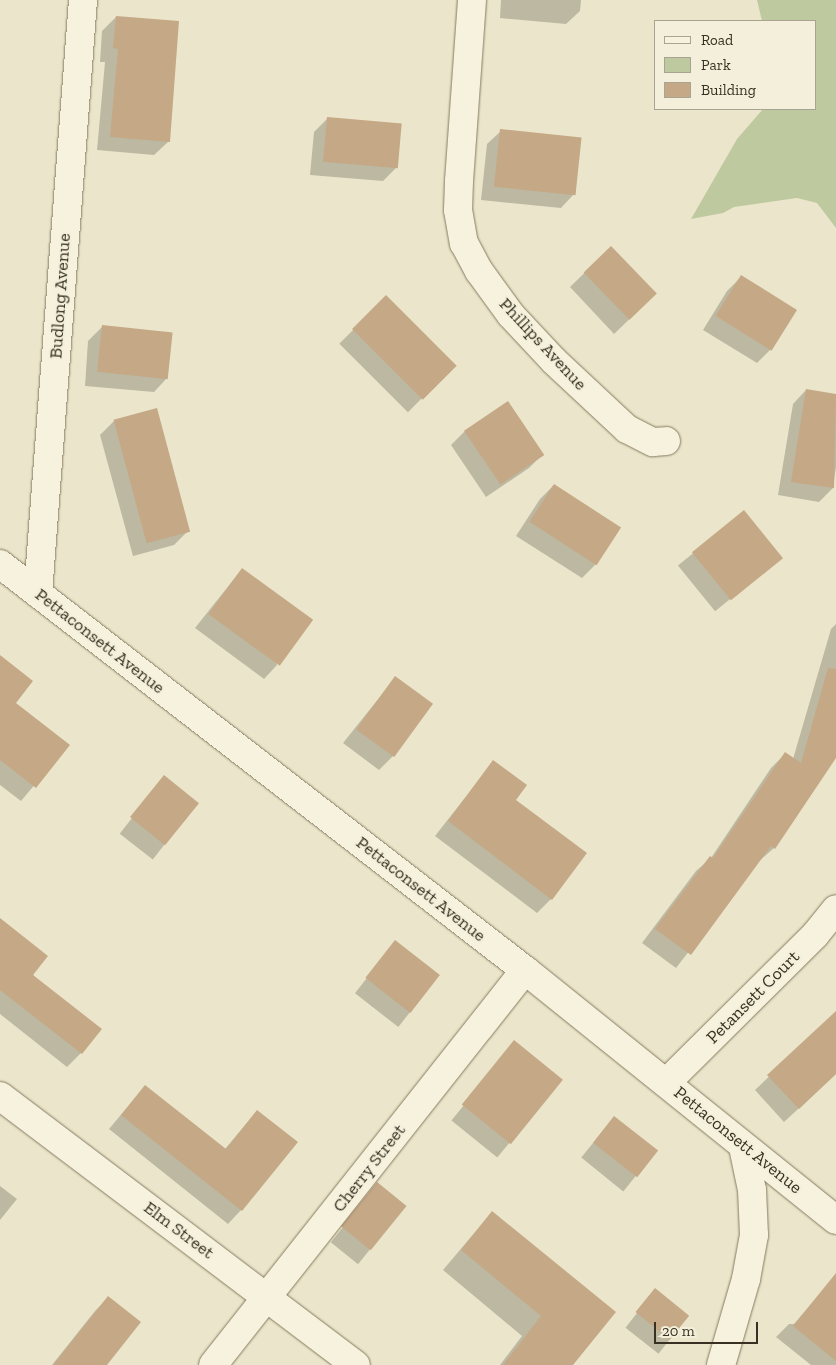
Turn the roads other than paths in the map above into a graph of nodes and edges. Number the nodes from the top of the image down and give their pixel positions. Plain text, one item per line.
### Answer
1 (83, 0) edge
2 (472, 0) edge
3 (666, 441) dead end
4 (0, 564) edge
5 (38, 593) junction
6 (836, 909) edge
7 (525, 970) junction
8 (667, 1082) junction
9 (0, 1096) edge
10 (743, 1147) junction
11 (836, 1220) edge
12 (268, 1296) junction
13 (213, 1365) edge
14 (356, 1365) edge
15 (721, 1365) edge

1 - 5 street, Budlong Avenue
2 - 3 street, Phillips Avenue
4 - 5 street, Pettaconsett Avenue
5 - 7 street, Pettaconsett Avenue
6 - 8 street, Petansett Court
7 - 8 street, Pettaconsett Avenue
7 - 12 street, Cherry Street
8 - 10 street, Pettaconsett Avenue
9 - 12 street, Elm Street
10 - 11 street, Pettaconsett Avenue
10 - 15 street
12 - 13 street, Cherry Street
12 - 14 street, Elm Street

